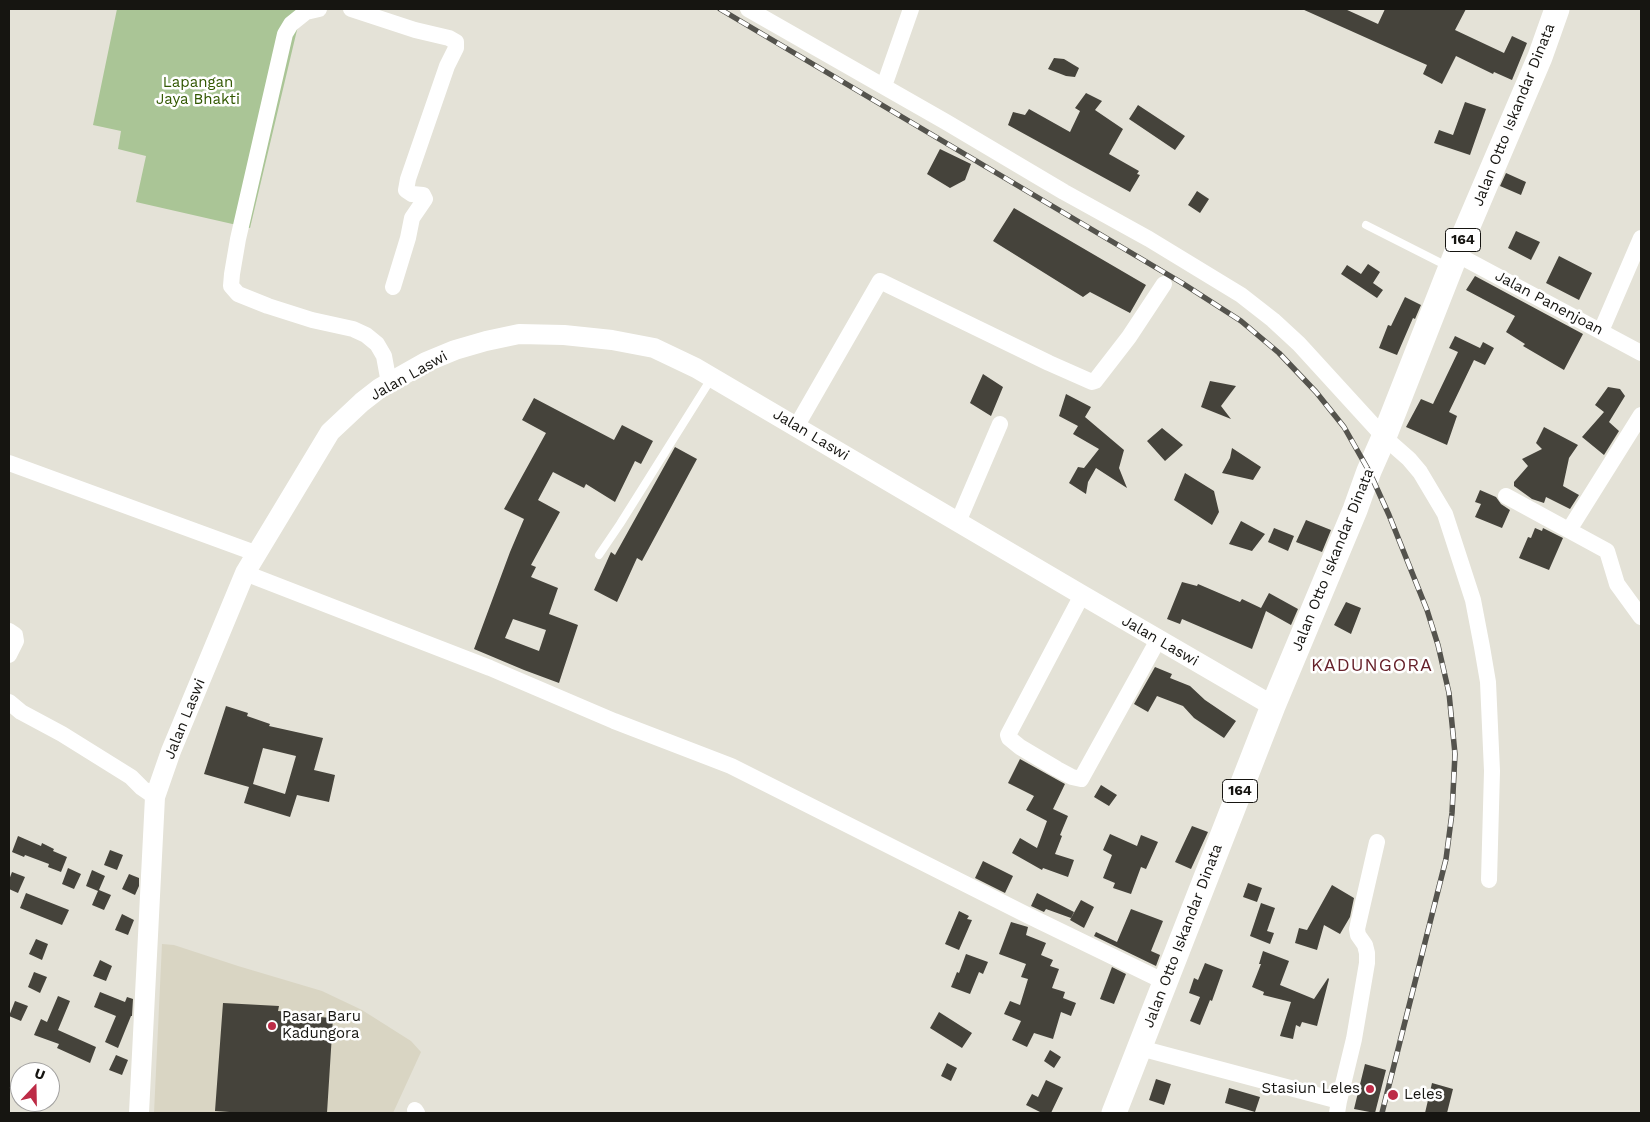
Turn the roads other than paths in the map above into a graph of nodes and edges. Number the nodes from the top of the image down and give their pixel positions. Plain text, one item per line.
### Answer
1 (318, 9) edge
2 (351, 9) edge
3 (748, 9) edge
4 (911, 9) edge
5 (1557, 9) edge
6 (884, 86) junction
7 (1366, 225) dead end
8 (1641, 238) edge
9 (1454, 261) junction
10 (1164, 284) dead end
11 (393, 287) dead end
12 (1601, 331) junction
13 (1641, 353) edge
14 (712, 377) junction
15 (389, 383) junction
16 (1641, 415) edge
17 (1000, 424) dead end
18 (796, 427) junction
19 (1384, 437) junction
20 (9, 463) edge
21 (1506, 496) dead end
22 (958, 522) junction
23 (1569, 530) junction
24 (255, 553) junction
25 (598, 555) dead end
26 (244, 573) junction
27 (1082, 595) junction
28 (1641, 617) edge
29 (9, 632) edge
30 (1158, 640) junction
31 (9, 655) edge
32 (9, 702) edge
33 (1273, 706) junction
34 (155, 797) junction
35 (1377, 842) dead end
36 (1488, 880) dead end
37 (1165, 982) junction
38 (1140, 1048) junction
39 (1338, 1107) edge
40 (139, 1113) edge
41 (1114, 1113) edge

1 - 15 street
2 - 11 street
3 - 6 street
4 - 6 street
5 - 9 main road, Jalan Otto Iskandar Dinata / 164
6 - 19 street
7 - 9 lane
8 - 12 street
9 - 12 street, Jalan Panenjoan
9 - 19 main road, Jalan Otto Iskandar Dinata / 164
10 - 18 street
12 - 13 street, Jalan Panenjoan
14 - 15 street, Jalan Laswi
14 - 18 street, Jalan Laswi
14 - 25 lane
15 - 24 street, Jalan Laswi
16 - 23 street
17 - 22 street
18 - 22 street, Jalan Laswi
19 - 33 main road, Jalan Otto Iskandar Dinata / 164
19 - 36 street
20 - 24 street
21 - 23 street
22 - 27 street, Jalan Laswi
23 - 28 street
24 - 26 street, Jalan Laswi
26 - 34 street, Jalan Laswi
26 - 37 street
27 - 30 street, Jalan Laswi
27 - 30 street
29 - 31 street
30 - 33 street, Jalan Laswi
32 - 34 street
33 - 37 main road, Jalan Otto Iskandar Dinata / 164
34 - 40 street, Jalan Laswi
35 - 39 street
37 - 38 main road, Jalan Otto Iskandar Dinata / 164
38 - 39 street
38 - 41 main road, Jalan Otto Iskandar Dinata / 164

